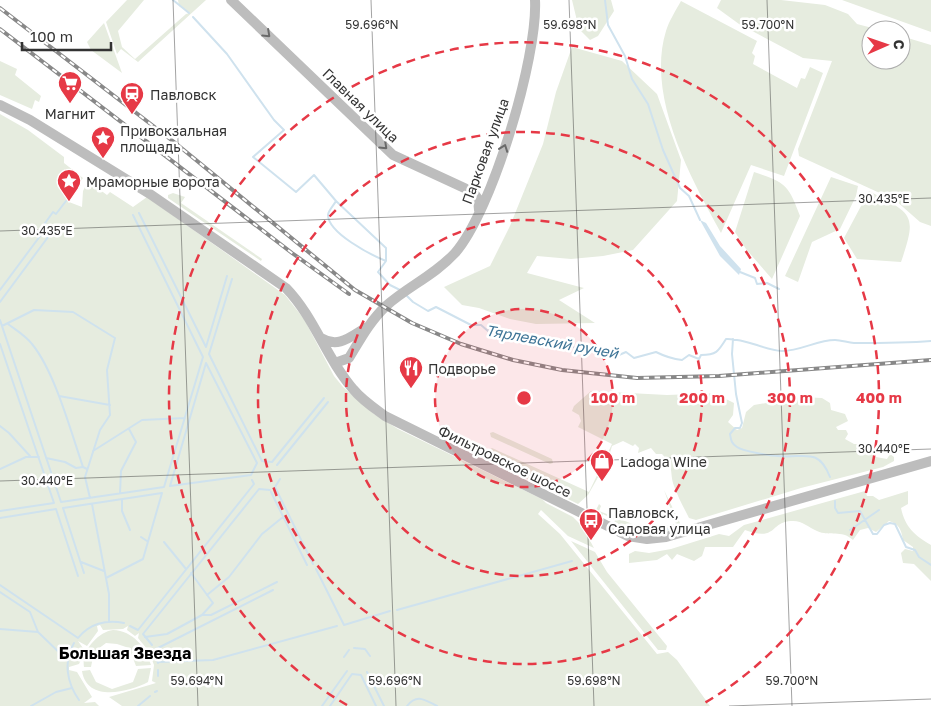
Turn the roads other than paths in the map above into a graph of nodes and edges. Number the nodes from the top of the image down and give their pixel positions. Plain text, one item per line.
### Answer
1 (232, 0) edge
2 (535, 0) edge
3 (0, 104) edge
4 (473, 192) junction
5 (488, 194) junction
6 (479, 211) junction
7 (368, 326) junction
8 (321, 338) junction
9 (340, 343) junction
10 (348, 358) junction
11 (333, 361) junction
12 (344, 378) junction
13 (931, 461) edge

1 -> 4 main road, Главная улица
5 -> 2 main road, Парковая улица
3 - 8 main road, Фильтровское шоссе
4 - 5 main road, Главная улица
4 - 6 main road
5 - 6 main road, Парковая улица
6 - 7 main road, Парковая улица
7 - 9 main road, Парковая улица
7 - 10 main road, Парковая улица
8 - 9 main road
8 - 11 main road, Фильтровское шоссе
9 - 11 main road
10 - 11 main road
10 - 12 main road
11 - 12 main road, Фильтровское шоссе
12 - 13 main road, Фильтровское шоссе

